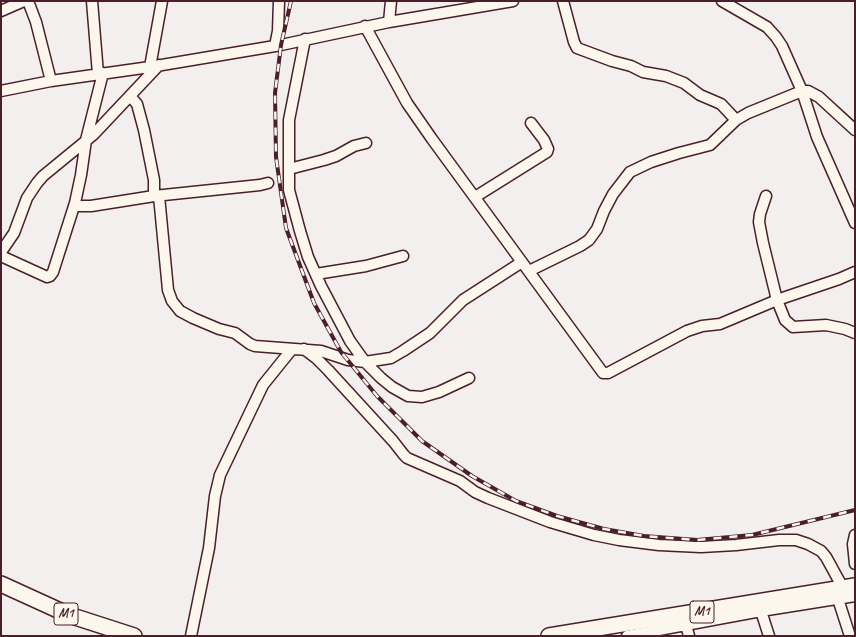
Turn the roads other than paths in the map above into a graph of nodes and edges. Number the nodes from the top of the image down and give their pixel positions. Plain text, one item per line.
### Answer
1 (24, 1) edge
2 (28, 1) edge
3 (92, 1) edge
4 (162, 1) edge
5 (278, 1) edge
6 (391, 1) edge
7 (513, 1) edge
8 (563, 1) edge
9 (722, 1) edge
10 (1, 11) edge
11 (389, 22) junction
12 (365, 26) junction
13 (305, 39) junction
14 (275, 46) junction
15 (155, 66) junction
16 (100, 73) junction
17 (51, 81) junction
18 (1, 90) edge
19 (802, 91) junction
20 (130, 96) junction
21 (736, 120) junction
22 (531, 123) dead end
23 (855, 130) edge
24 (86, 140) junction
25 (366, 143) dead end
26 (289, 169) junction
27 (268, 183) dead end
28 (157, 196) junction
29 (766, 196) dead end
30 (475, 197) junction
31 (74, 206) junction
32 (855, 223) edge
33 (1, 252) edge
34 (1, 256) edge
35 (403, 256) dead end
36 (522, 262) junction
37 (529, 271) junction
38 (855, 272) edge
39 (316, 274) junction
40 (777, 300) junction
41 (855, 333) edge
42 (292, 349) junction
43 (304, 349) junction
44 (365, 362) junction
45 (469, 378) dead end
46 (855, 535) edge
47 (855, 564) edge
48 (1, 584) edge
49 (848, 593) edge
50 (761, 611) junction
51 (686, 625) junction
52 (630, 633) edge
53 (134, 636) edge
54 (191, 636) edge
55 (549, 636) edge
56 (689, 636) edge
57 (769, 636) edge
58 (850, 636) edge

1 - 10 street
2 - 17 street
3 - 16 street
4 - 15 street
5 - 14 street
6 - 11 street
7 - 11 street
8 - 21 street
9 - 19 street
11 - 12 street
12 - 13 street
12 - 30 street
13 - 14 street
13 - 26 street
14 - 15 street
15 - 16 street
15 - 20 street
16 - 17 street
16 - 24 street
17 - 18 street
19 - 21 street
19 - 23 street
19 - 32 street
20 - 24 street
20 - 28 street
21 - 37 street
22 - 30 street
24 - 31 street
24 - 33 street
25 - 26 street
26 - 39 street
27 - 28 street
28 - 31 street
28 - 42 street
29 - 40 street
30 - 36 street
31 - 34 street
35 - 39 street
36 - 37 street
36 - 44 street
37 - 40 street
38 - 40 street
39 - 44 street
40 - 41 street
42 - 43 street
42 - 54 street
43 - 44 street
43 - 49 street
44 - 45 street
46 - 47 street
48 - 53 main road, M1
49 - 50 street
49 - 52 main road, M1
49 - 58 street
50 - 51 street
50 - 57 street
51 - 52 street
51 - 56 street
52 - 55 main road, M1

